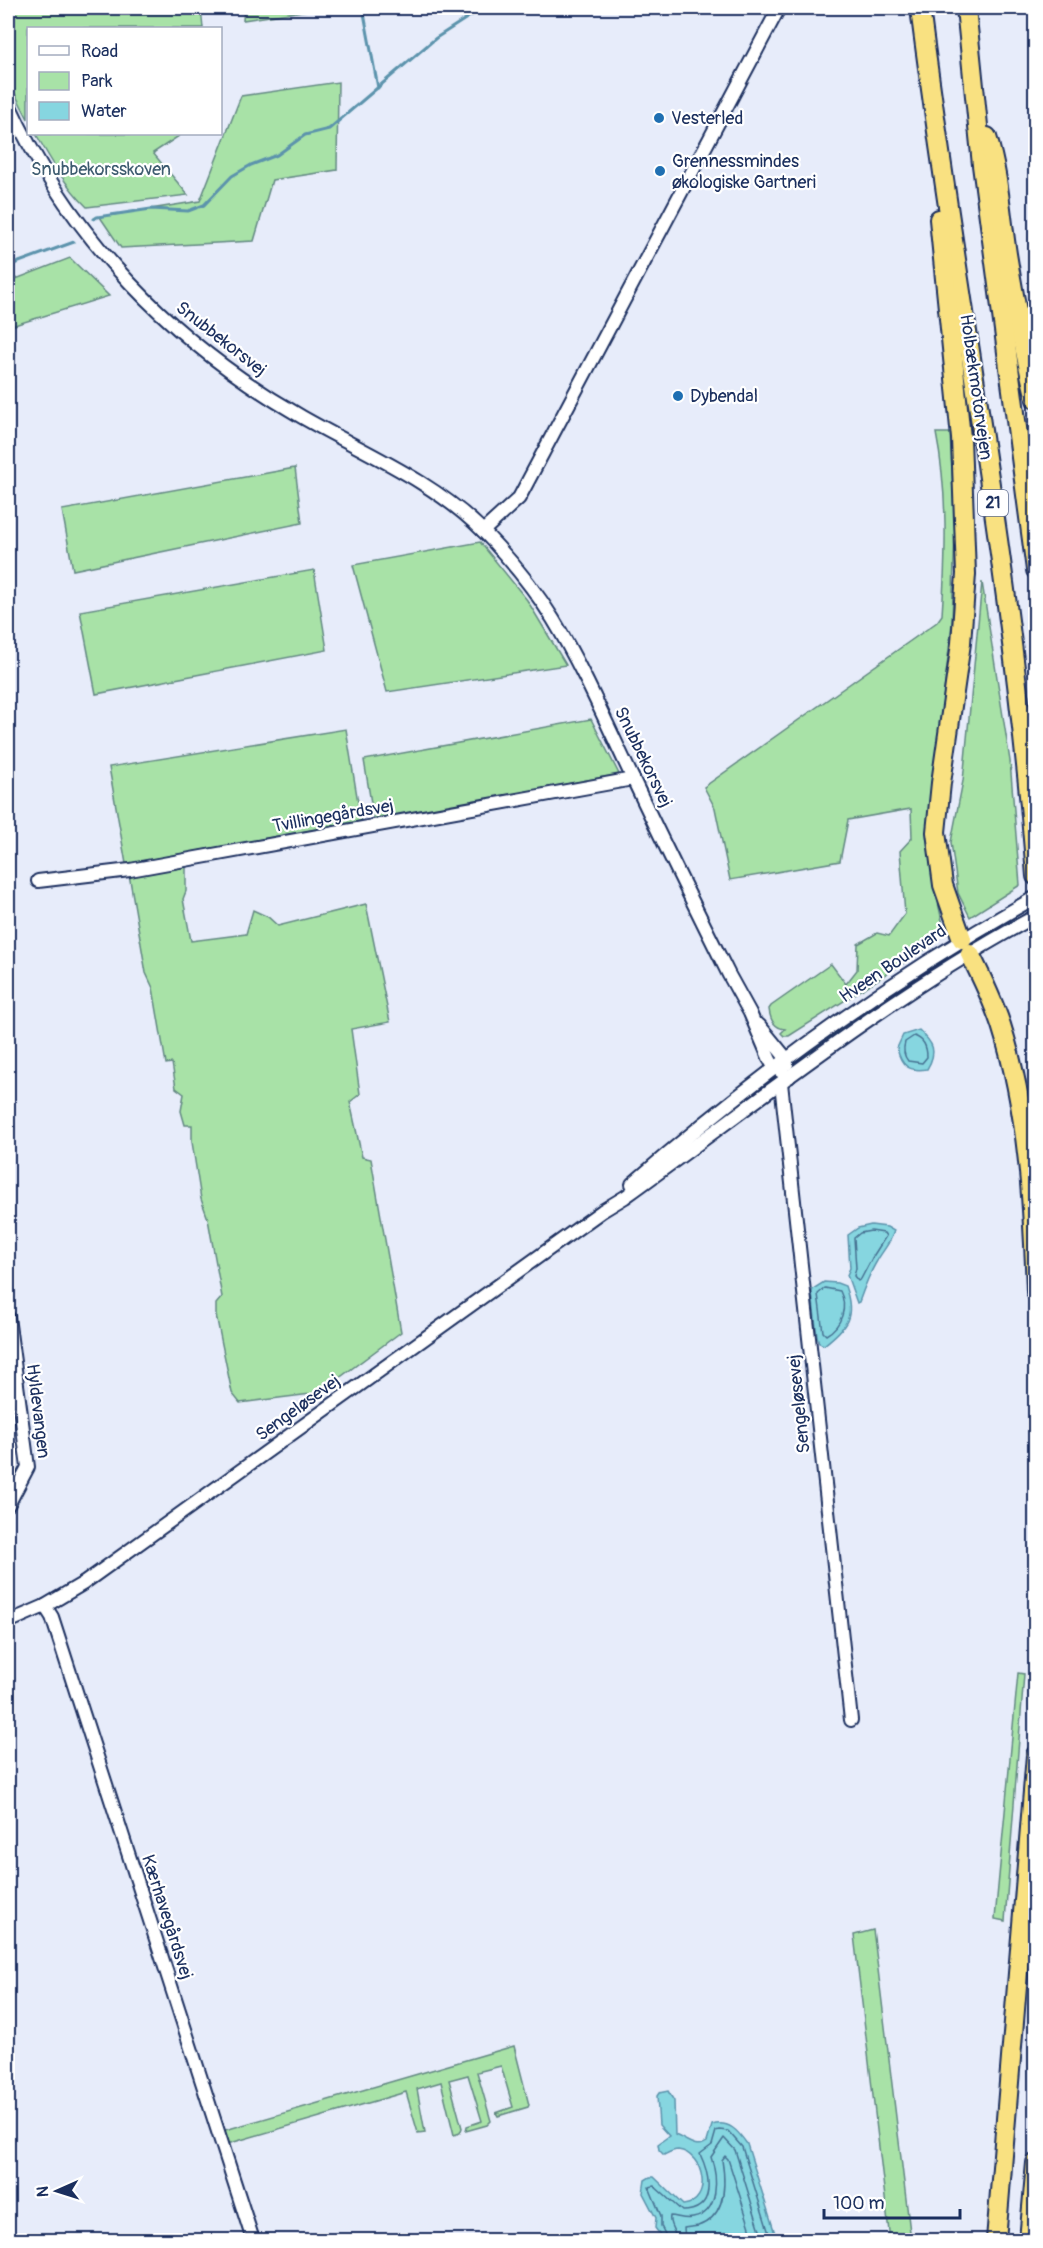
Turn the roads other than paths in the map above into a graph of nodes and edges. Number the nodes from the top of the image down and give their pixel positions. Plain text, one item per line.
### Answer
1 (779, 8) edge
2 (920, 8) edge
3 (966, 8) edge
4 (975, 98) junction
5 (8, 102) edge
6 (936, 133) junction
7 (1035, 399) edge
8 (483, 531) junction
9 (1035, 570) edge
10 (633, 779) junction
11 (1035, 876) edge
12 (38, 881) dead end
13 (1035, 897) edge
14 (1035, 916) edge
15 (966, 947) junction
16 (750, 1013) junction
17 (786, 1058) junction
18 (774, 1067) junction
19 (785, 1080) junction
20 (603, 1211) junction
21 (1035, 1292) edge
22 (8, 1317) edge
23 (8, 1505) edge
24 (45, 1606) junction
25 (8, 1622) edge
26 (851, 1720) dead end
27 (1035, 1755) edge
28 (1035, 2163) edge
29 (253, 2241) edge
30 (996, 2241) edge
31 (1029, 2241) edge

1 - 8 street
2 - 6 highway, Holbækmotorvejen / 21
3 - 4 highway, Holbækmotorvejen / 21
4 - 7 highway
4 - 9 highway, Holbækmotorvejen / 21
5 - 8 street, Snubbekorsvej
6 - 11 highway, Holbækmotorvejen / 21
6 - 15 highway
8 - 10 street, Snubbekorsvej
10 - 12 street, Tvillingegårdsvej
10 - 16 street, Snubbekorsvej
13 - 15 street, Hveen Boulevard
14 - 15 street, Hveen Boulevard
15 - 17 street, Hveen Boulevard
15 - 19 street, Hveen Boulevard
15 - 21 highway
16 - 17 street, Snubbekorsvej
16 - 18 street, Snubbekorsvej
17 - 18 street, Hveen Boulevard
17 - 19 street, Snubbekorsvej
18 - 19 street
18 - 20 street, Sengeløsevej
19 - 20 street, Sengeløsevej
19 - 26 street, Sengeløsevej
20 - 24 street, Sengeløsevej
22 - 23 street, Hyldevangen
24 - 25 street, Sengeløsevej
24 - 29 street, Kærhavegårdsvej
27 - 30 highway
28 - 31 highway

